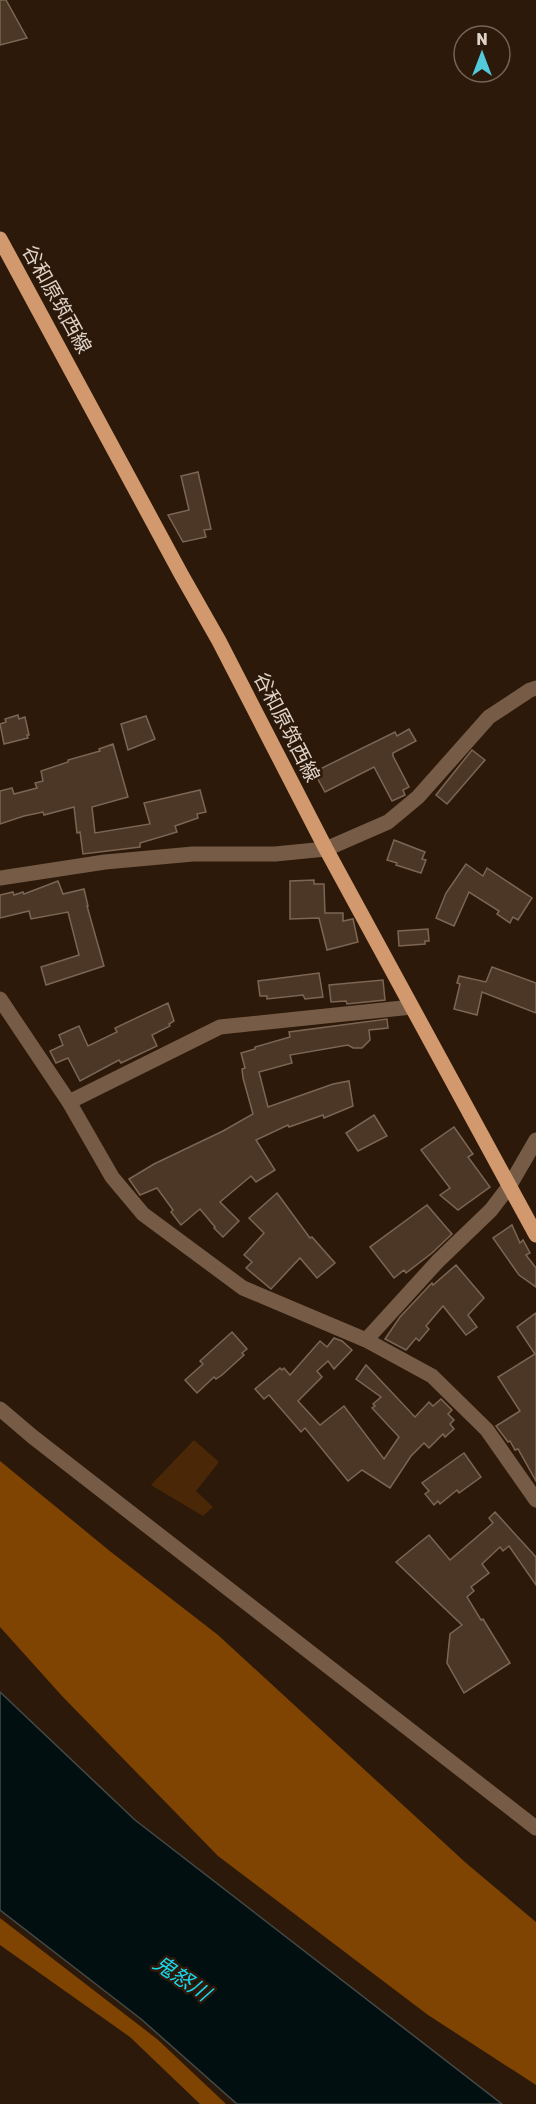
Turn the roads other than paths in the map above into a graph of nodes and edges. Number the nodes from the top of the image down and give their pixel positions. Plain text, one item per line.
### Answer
1 (0, 239) edge
2 (536, 688) edge
3 (326, 849) junction
4 (0, 878) edge
5 (0, 999) edge
6 (412, 1006) junction
7 (69, 1102) junction
8 (536, 1140) edge
9 (510, 1185) junction
10 (536, 1235) edge
11 (366, 1340) junction
12 (0, 1409) edge
13 (536, 1500) edge
14 (536, 1828) edge

1 - 3 main road, 谷和原筑西線
2 - 3 street
3 - 4 street
3 - 6 main road, 谷和原筑西線
5 - 7 street
6 - 7 street
6 - 9 main road, 谷和原筑西線
7 - 11 street
8 - 9 street
9 - 10 main road, 谷和原筑西線
9 - 11 street
11 - 13 street
12 - 14 street

